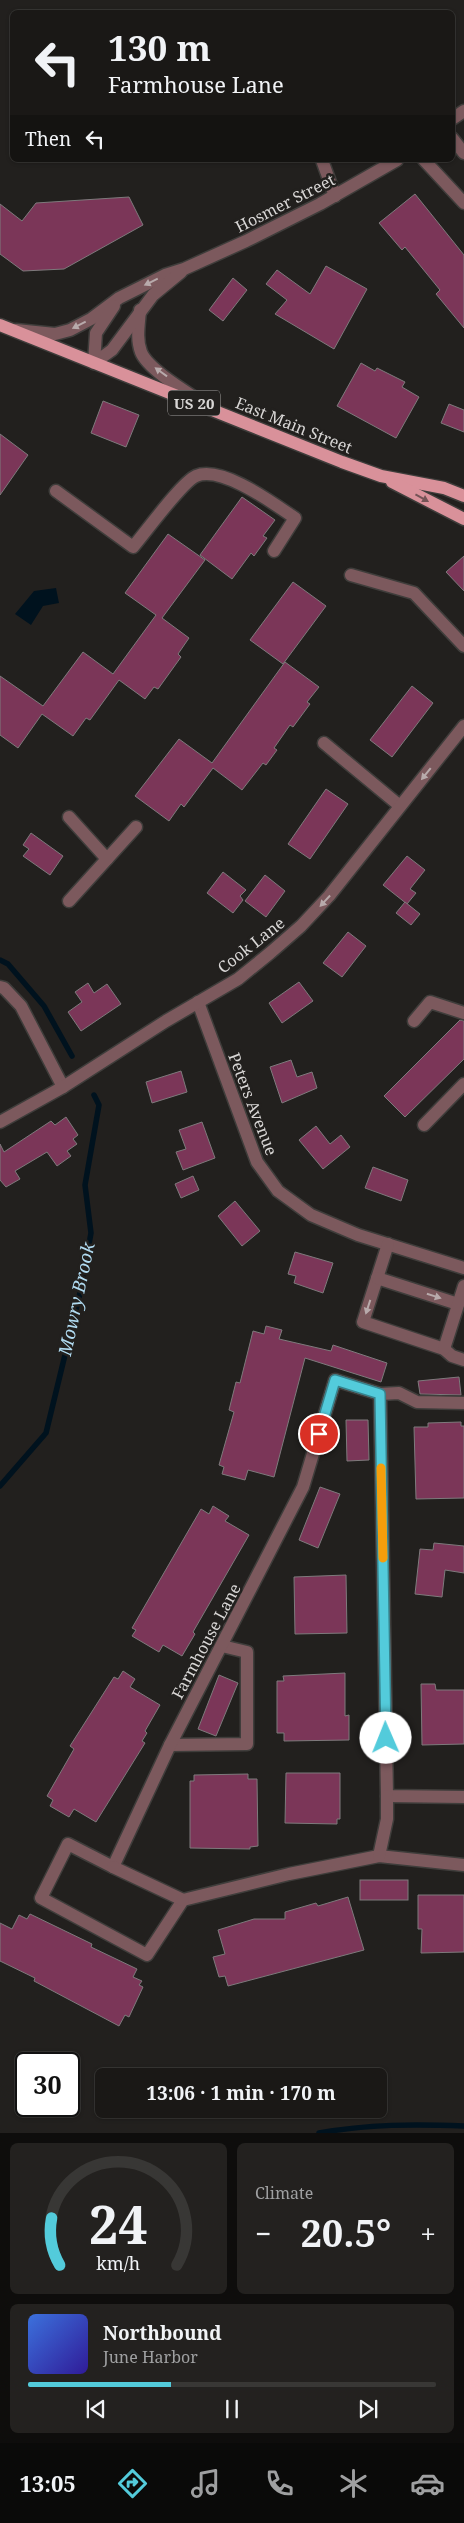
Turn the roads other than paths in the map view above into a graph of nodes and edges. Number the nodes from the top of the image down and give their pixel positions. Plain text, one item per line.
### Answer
1 (455, 142) edge
2 (464, 153) edge
3 (323, 162) edge
4 (394, 162) edge
5 (426, 162) edge
6 (335, 196) junction
7 (464, 202) edge
8 (184, 269) junction
9 (119, 298) junction
10 (140, 310) junction
11 (4, 327) edge
12 (94, 363) junction
13 (214, 411) junction
14 (381, 476) junction
15 (56, 491) dead end
16 (464, 496) edge
17 (464, 519) edge
18 (274, 551) dead end
19 (351, 575) dead end
20 (464, 646) edge
21 (464, 726) edge
22 (324, 743) dead end
23 (400, 806) junction
24 (69, 817) dead end
25 (136, 827) dead end
26 (107, 859) junction
27 (69, 901) dead end
28 (0, 987) edge
29 (198, 1002) junction
30 (464, 1013) edge
31 (414, 1021) dead end
32 (464, 1084) edge
33 (63, 1087) junction
34 (0, 1122) edge
35 (424, 1125) dead end
36 (388, 1244) junction
37 (464, 1268) edge
38 (377, 1278) junction
39 (464, 1286) edge
40 (458, 1304) junction
41 (444, 1349) junction
42 (464, 1360) edge
43 (380, 1394) junction
44 (464, 1403) edge
45 (222, 1646) junction
46 (170, 1745) junction
47 (387, 1796) junction
48 (464, 1797) edge
49 (378, 1856) junction
50 (464, 1865) edge
51 (113, 1867) junction
52 (183, 1900) junction

1 - 2 street
3 - 6 street
4 - 6 street, Hosmer Street
5 - 7 street
6 - 8 street, Hosmer Street
8 -> 9 street, Hosmer Street
8 - 10 street, Hosmer Street
9 -> 11 street, Hosmer Street
9 - 12 street
10 - 12 street, Hosmer Street
13 -> 10 street
11 - 12 main road, East Main Street / US 20
12 - 13 main road, East Main Street / US 20
13 - 14 main road, East Main Street / US 20
14 - 16 main road, East Main Street / US 20
14 -> 17 main road, East Main Street / US 20
15 - 18 street
19 - 20 street
21 -> 23 street, Cook Lane
22 - 23 street
23 -> 29 street, Cook Lane
24 - 26 street
25 - 26 street
26 - 27 street
28 - 33 street
29 - 33 street, Cook Lane
29 - 36 street, Peters Avenue
30 - 31 street
32 - 35 street
33 - 34 street, Cook Lane
36 - 37 street, Peters Avenue
36 - 38 street
38 -> 40 street
38 -> 41 street
39 - 40 street
40 - 41 street
41 - 42 street
43 - 44 street
43 - 45 street, Farmhouse Lane
43 - 47 street
45 - 46 street, Farmhouse Lane
45 - 46 street
46 - 51 street, Farmhouse Lane
47 - 48 street
47 - 49 street
49 - 50 street
49 - 52 street
51 - 52 street
51 - 52 street

